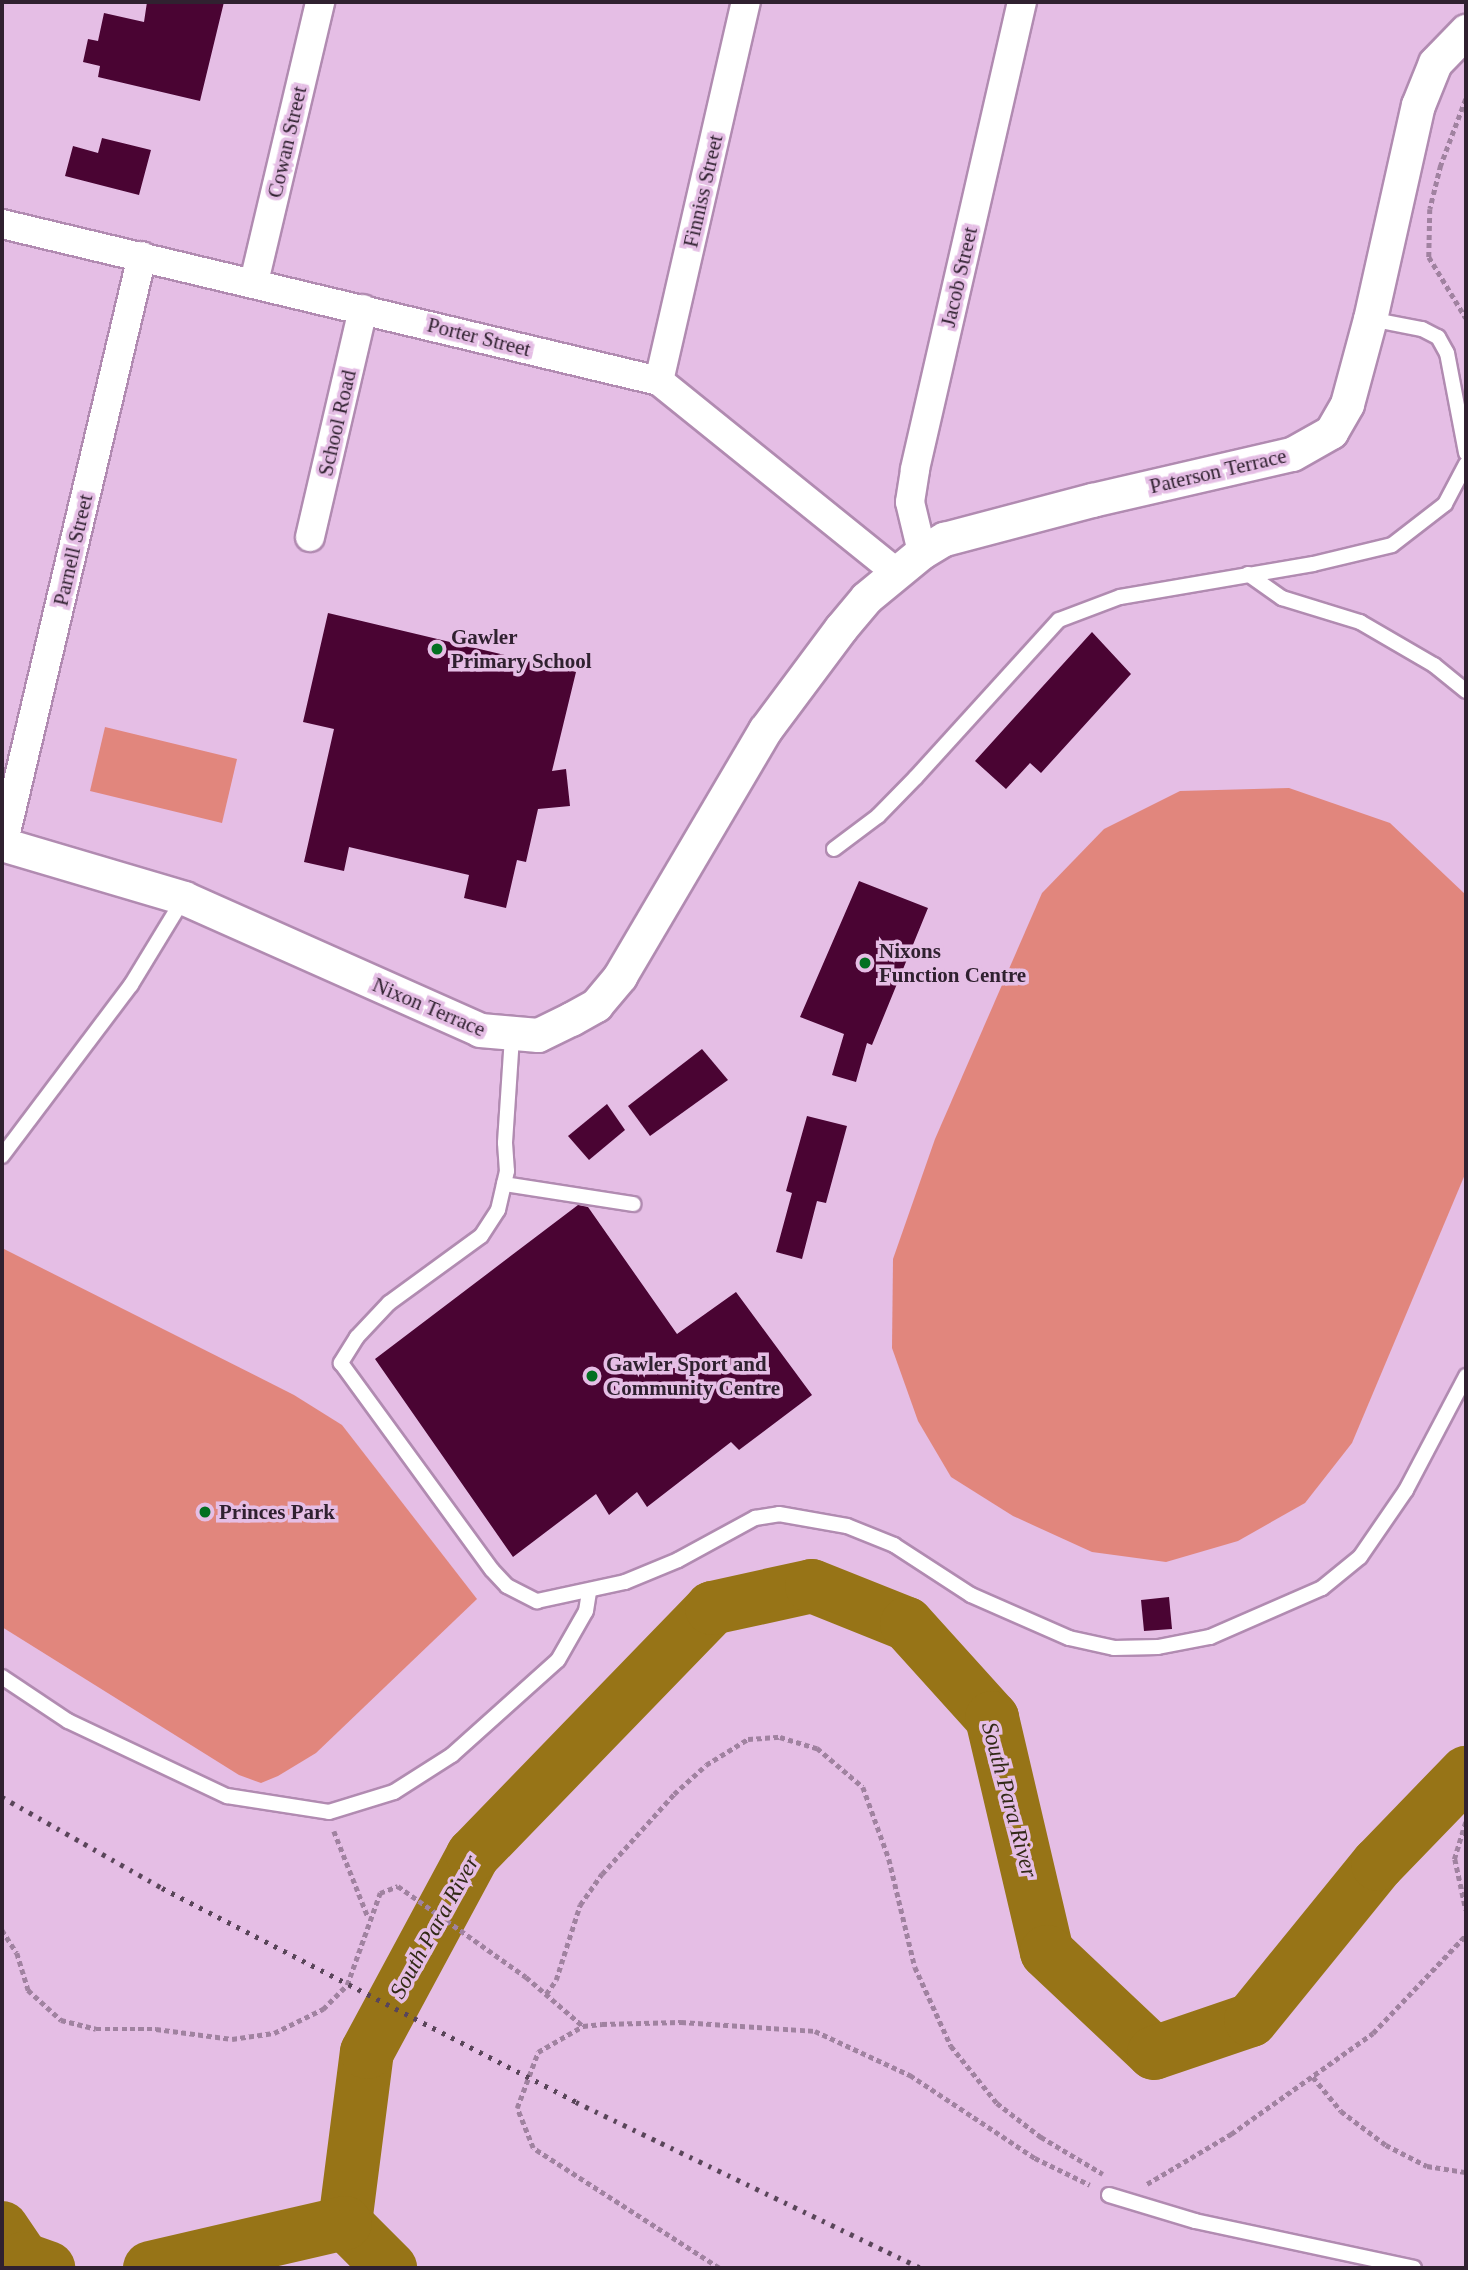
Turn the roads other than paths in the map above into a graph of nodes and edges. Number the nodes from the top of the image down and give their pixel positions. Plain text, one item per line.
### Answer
1 (320, 2) edge
2 (746, 2) edge
3 (1022, 2) edge
4 (1466, 31) edge
5 (2, 224) edge
6 (142, 256) junction
7 (254, 282) junction
8 (363, 309) junction
9 (1370, 319) junction
10 (659, 381) junction
11 (1466, 453) edge
12 (1466, 464) edge
13 (310, 537) dead end
14 (922, 552) junction
15 (896, 572) junction
16 (1248, 574) junction
17 (1466, 691) edge
18 (3, 844) edge
19 (834, 849) dead end
20 (184, 898) junction
21 (512, 1037) junction
22 (2, 1156) edge
23 (503, 1184) junction
24 (633, 1204) dead end
25 (1466, 1376) edge
26 (589, 1592) junction
27 (2, 1677) edge
28 (1109, 2194) road end
29 (1414, 2268) edge

1 - 7 street, Cowan Street
2 - 10 street, Finniss Street
3 - 14 street, Jacob Street
4 - 9 street, Paterson Terrace
5 - 6 street, Porter Street
6 - 7 street, Porter Street
6 - 18 street, Parnell Street
7 - 8 street, Porter Street
8 - 10 street, Porter Street
8 - 13 street, School Road
9 - 11 lane
9 - 14 street, Paterson Terrace
10 - 15 street, Porter Street
12 - 16 lane
14 - 15 street, Paterson Terrace
15 - 21 street, Nixon Terrace
16 - 17 lane
16 - 19 lane
18 - 20 street, Nixon Terrace
20 - 21 street, Nixon Terrace
20 - 22 lane
21 - 23 lane
23 - 24 lane
23 - 26 lane
25 - 26 lane
26 - 27 lane
28 - 29 lane

